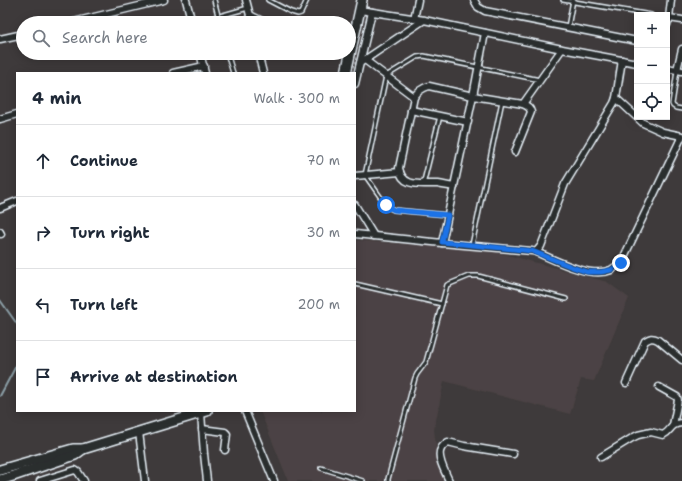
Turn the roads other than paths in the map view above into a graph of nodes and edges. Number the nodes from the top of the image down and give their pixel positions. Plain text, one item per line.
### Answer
1 (164, 0) edge
2 (186, 0) edge
3 (214, 0) edge
4 (246, 0) edge
5 (268, 0) edge
6 (307, 0) edge
7 (362, 0) edge
8 (418, 0) edge
9 (474, 0) edge
10 (563, 0) edge
11 (671, 0) edge
12 (573, 1) edge
13 (360, 10) junction
14 (249, 11) junction
15 (372, 12) junction
16 (634, 12) edge
17 (669, 12) edge
18 (98, 16) edge
19 (190, 16) edge
20 (218, 16) edge
21 (223, 16) edge
22 (250, 16) edge
23 (256, 16) edge
24 (670, 18) edge
25 (414, 19) junction
26 (424, 20) junction
27 (682, 20) edge
28 (568, 27) junction
29 (356, 28) edge
30 (485, 33) junction
31 (16, 36) edge
32 (0, 39) edge
33 (634, 40) edge
34 (562, 49) junction
35 (682, 49) edge
36 (202, 60) edge
37 (229, 60) edge
38 (260, 60) edge
39 (349, 60) edge
40 (622, 60) junction
41 (362, 61) junction
42 (634, 62) edge
43 (478, 68) junction
44 (670, 68) edge
45 (204, 70) edge
46 (680, 70) edge
47 (183, 72) edge
48 (233, 72) edge
49 (263, 72) edge
50 (346, 72) edge
51 (386, 76) junction
52 (540, 80) junction
53 (356, 81) edge
54 (414, 96) junction
55 (473, 96) junction
56 (616, 98) junction
57 (502, 101) junction
58 (523, 104) junction
59 (682, 109) edge
60 (411, 110) junction
61 (16, 114) edge
62 (440, 116) junction
63 (0, 119) edge
64 (468, 122) junction
65 (515, 152) dead end
66 (400, 172) junction
67 (365, 175) junction
68 (356, 176) edge
69 (423, 185) junction
70 (454, 187) junction
71 (16, 201) edge
72 (356, 206) edge
73 (0, 208) edge
74 (448, 215) junction
75 (356, 234) edge
76 (374, 236) junction
77 (442, 242) junction
78 (472, 245) junction
79 (536, 252) junction
80 (356, 284) edge
81 (566, 299) dead end
82 (442, 304) junction
83 (682, 360) edge
84 (626, 383) dead end
85 (659, 387) dead end
86 (682, 390) edge
87 (677, 397) junction
88 (204, 412) edge
89 (245, 412) edge
90 (682, 423) edge
91 (673, 425) junction
92 (202, 430) junction
93 (138, 432) junction
94 (225, 450) dead end
95 (513, 454) dead end
96 (601, 458) dead end
97 (321, 468) dead end
98 (0, 470) edge
99 (13, 475) edge
100 (0, 480) edge
101 (387, 480) edge
102 (40, 481) edge
103 (84, 481) edge
104 (145, 481) edge
105 (207, 481) edge
106 (274, 481) edge
107 (363, 481) edge
108 (449, 481) edge

1 - 18 street
2 - 19 street
3 - 20 lane
4 - 14 street
5 - 6 lane
7 - 13 street
8 - 25 street
9 - 28 street
10 - 12 lane
11 - 17 street
12 - 16 lane
12 - 28 lane
13 - 15 street
13 - 29 street
14 - 21 lane
14 - 22 street
14 - 23 street
15 - 25 street
15 - 41 street
24 - 27 street
25 - 26 street
26 - 30 street
26 - 41 street
28 - 33 street
30 - 34 street
30 - 43 street
31 - 32 street
34 - 40 street
34 - 52 street
35 - 46 street
36 - 45 street
37 - 48 lane
38 - 49 street
39 - 50 street
40 - 42 street
40 - 56 street
41 - 51 street
41 - 53 street
43 - 51 lane
43 - 52 lane
43 - 55 street
44 - 46 street
45 - 47 street
46 - 59 lane
51 - 54 street
51 - 67 lane
52 - 58 street
54 - 55 street
54 - 60 street
55 - 57 street
55 - 64 street
56 - 79 street
56 - 79 street
57 - 58 street
57 - 78 lane
58 - 65 street
60 - 62 street
60 - 66 street
61 - 63 street
62 - 64 street
62 - 69 lane
64 - 70 street
66 - 67 street
66 - 69 street
67 - 68 street
67 - 74 lane
69 - 70 street
70 - 74 street
71 - 73 street
72 - 76 street
74 - 77 street
75 - 76 street
76 - 77 street
77 - 78 street
78 - 79 street
80 - 82 lane
81 - 82 lane
82 - 101 lane
83 - 84 street
85 - 87 street
86 - 87 street
87 - 91 street
88 - 92 street
88 - 93 street
89 - 106 street
90 - 91 street
91 - 96 street
92 - 94 street
92 - 105 street
93 - 99 street
93 - 104 street
95 - 108 street
97 - 107 lane
98 - 99 street
99 - 100 street
102 - 103 street

